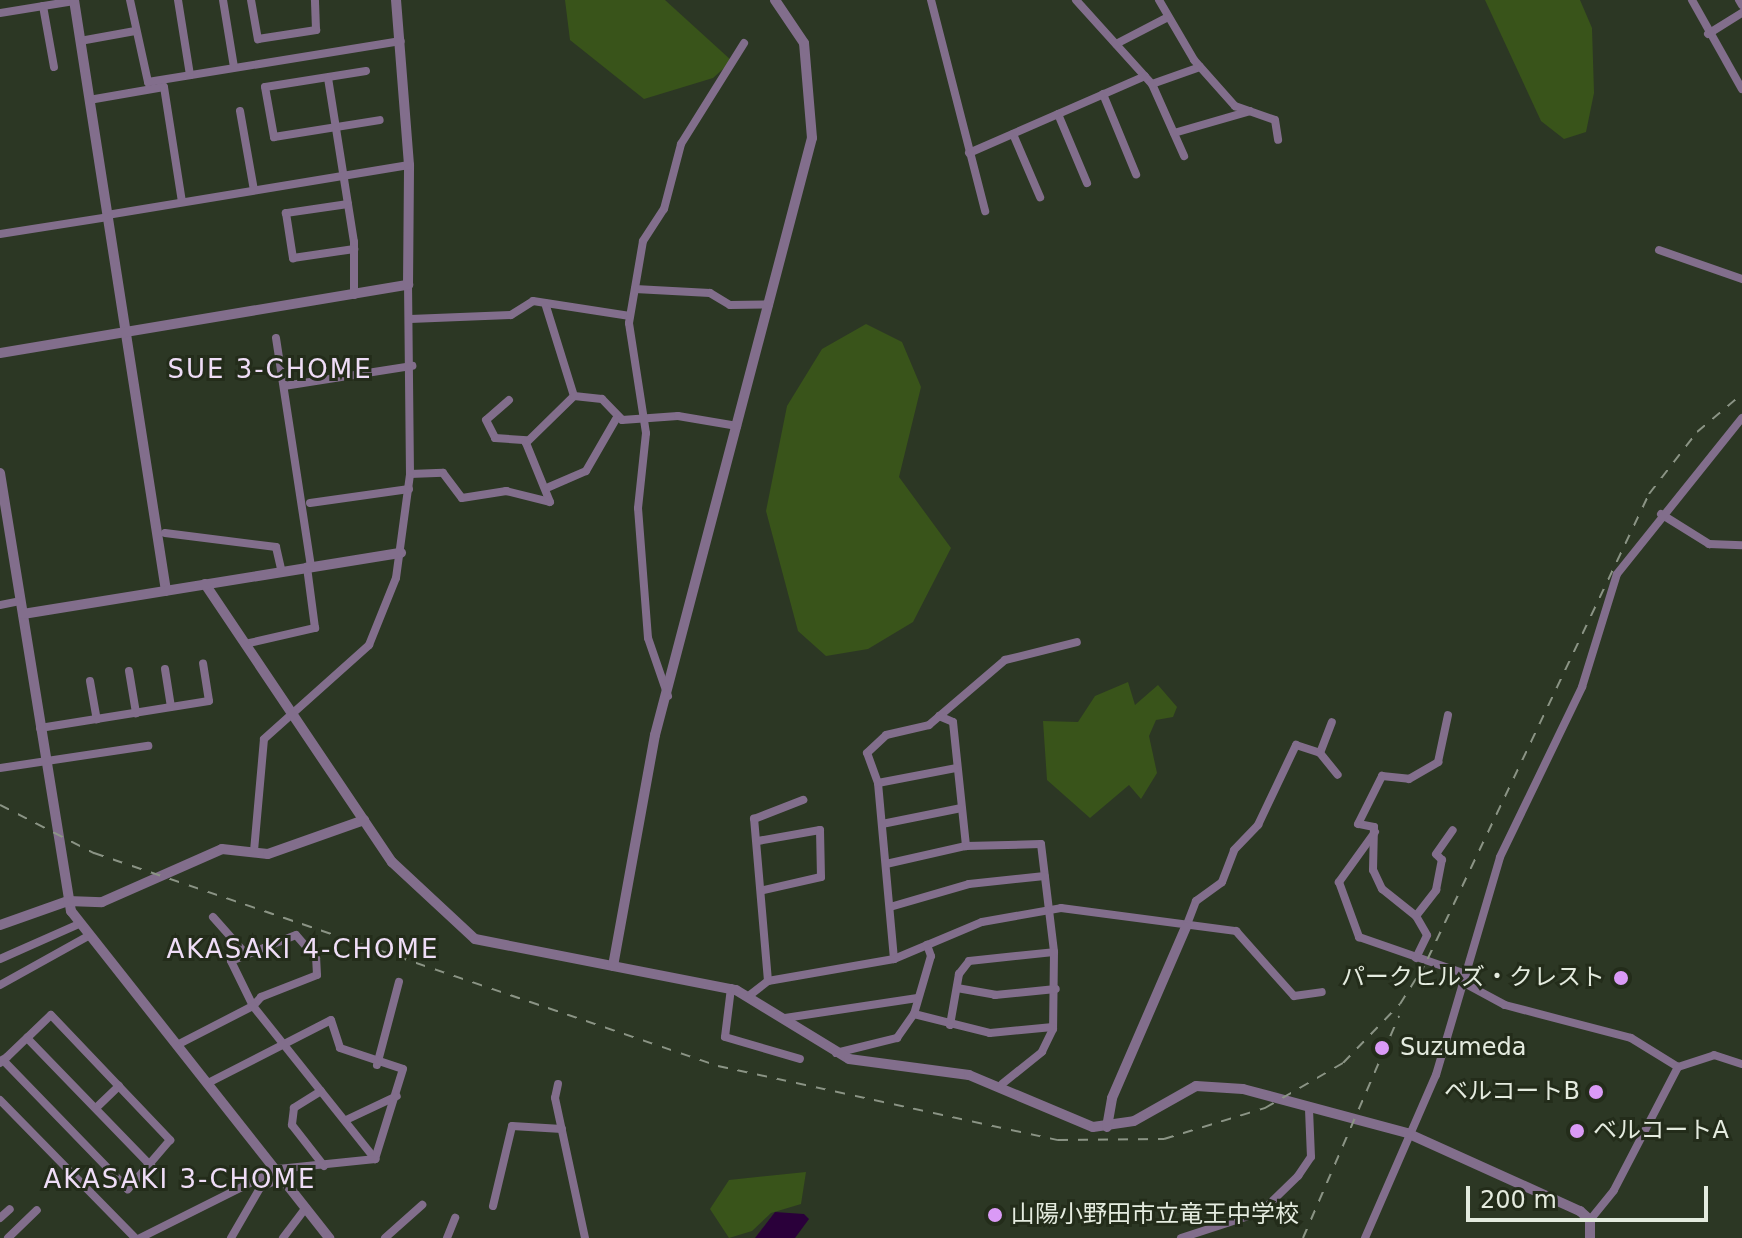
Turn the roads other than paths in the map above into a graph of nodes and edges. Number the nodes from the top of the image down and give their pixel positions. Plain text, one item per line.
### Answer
1 (74, 0) edge
2 (130, 0) edge
3 (178, 0) edge
4 (223, 0) edge
5 (251, 0) edge
6 (315, 0) edge
7 (396, 0) edge
8 (775, 0) edge
9 (931, 0) edge
10 (1076, 0) edge
11 (1159, 0) edge
12 (1692, 0) edge
13 (43, 6) junction
14 (0, 13) edge
15 (1742, 13) edge
16 (1168, 17) junction
17 (135, 31) junction
18 (1708, 34) junction
19 (80, 41) junction
20 (401, 41) junction
21 (744, 43) dead end
22 (1116, 44) junction
23 (54, 67) dead end
24 (234, 67) junction
25 (1200, 67) junction
26 (366, 71) dead end
27 (190, 75) junction
28 (1145, 76) junction
29 (328, 78) junction
30 (1152, 84) junction
31 (1742, 89) edge
32 (1103, 94) junction
33 (89, 100) junction
34 (1252, 110) junction
35 (240, 111) dead end
36 (1058, 114) junction
37 (380, 120) dead end
38 (336, 128) junction
39 (1174, 133) junction
40 (1013, 134) junction
41 (1278, 140) dead end
42 (969, 153) junction
43 (1184, 156) dead end
44 (409, 165) junction
45 (1136, 174) dead end
46 (344, 176) junction
47 (1087, 183) dead end
48 (254, 190) junction
49 (1040, 197) dead end
50 (182, 202) junction
51 (348, 204) junction
52 (985, 211) dead end
53 (107, 216) junction
54 (0, 234) edge
55 (354, 249) junction
56 (1659, 250) dead end
57 (1742, 279) edge
58 (408, 285) junction
59 (635, 289) junction
60 (354, 295) junction
61 (545, 303) junction
62 (769, 304) junction
63 (630, 316) junction
64 (410, 319) junction
65 (123, 333) junction
66 (276, 338) dead end
67 (0, 353) edge
68 (412, 366) junction
69 (284, 386) junction
70 (574, 396) junction
71 (509, 400) dead end
72 (1742, 418) edge
73 (616, 419) junction
74 (644, 419) junction
75 (737, 426) junction
76 (606, 438) junction
77 (527, 440) junction
78 (598, 463) dead end
79 (0, 473) edge
80 (410, 474) junction
81 (549, 487) junction
82 (409, 489) junction
83 (310, 503) dead end
84 (1661, 514) junction
85 (165, 533) dead end
86 (1742, 545) edge
87 (401, 553) junction
88 (309, 567) junction
89 (282, 572) junction
90 (205, 584) junction
91 (166, 591) junction
92 (20, 601) junction
93 (0, 605) edge
94 (23, 614) junction
95 (1077, 642) dead end
96 (245, 644) junction
97 (203, 663) dead end
98 (165, 669) dead end
99 (129, 671) dead end
100 (90, 681) dead end
101 (668, 697) junction
102 (171, 707) junction
103 (136, 713) junction
104 (292, 713) junction
105 (1448, 715) dead end
106 (939, 716) junction
107 (97, 719) junction
108 (1332, 722) dead end
109 (40, 728) junction
110 (148, 746) dead end
111 (1320, 753) junction
112 (45, 762) junction
113 (0, 768) edge
114 (956, 768) junction
115 (1338, 775) dead end
116 (878, 783) junction
117 (803, 800) dead end
118 (961, 808) junction
119 (364, 820) junction
120 (882, 824) junction
121 (1453, 830) dead end
122 (1375, 832) junction
123 (758, 841) junction
124 (966, 846) junction
125 (254, 851) junction
126 (886, 864) junction
127 (1045, 876) junction
128 (764, 890) junction
129 (68, 901) junction
130 (890, 907) junction
131 (1049, 913) junction
132 (1416, 916) junction
133 (213, 917) dead end
134 (79, 924) junction
135 (0, 925) edge
136 (1186, 927) junction
137 (88, 936) junction
138 (927, 945) junction
139 (1054, 952) junction
140 (246, 954) junction
141 (1416, 958) junction
142 (0, 959) edge
143 (894, 959) junction
144 (613, 966) junction
145 (1466, 979) junction
146 (768, 981) junction
147 (399, 982) dead end
148 (0, 985) edge
149 (731, 988) junction
150 (957, 988) junction
151 (1056, 989) junction
152 (1322, 992) dead end
153 (750, 995) junction
154 (918, 998) junction
155 (253, 1006) junction
156 (914, 1014) junction
157 (785, 1018) junction
158 (950, 1025) junction
159 (1053, 1027) junction
160 (27, 1038) junction
161 (281, 1043) junction
162 (177, 1045) junction
163 (836, 1053) junction
164 (2, 1058) edge
165 (800, 1059) dead end
166 (1742, 1064) edge
167 (377, 1065) junction
168 (1678, 1067) junction
169 (208, 1083) junction
170 (558, 1084) dead end
171 (1002, 1084) junction
172 (119, 1086) junction
173 (321, 1091) junction
174 (397, 1096) junction
175 (1, 1104) edge
176 (96, 1108) junction
177 (1309, 1109) junction
178 (346, 1120) junction
179 (1107, 1127) junction
180 (562, 1129) junction
181 (1407, 1133) junction
182 (375, 1159) junction
183 (324, 1166) junction
184 (153, 1168) junction
185 (280, 1173) junction
186 (422, 1205) dead end
187 (493, 1206) dead end
188 (306, 1208) junction
189 (10, 1209) dead end
190 (37, 1210) dead end
191 (0, 1218) edge
192 (455, 1218) dead end
193 (1590, 1220) junction
194 (324, 1236) edge
195 (8, 1238) edge
196 (138, 1238) edge
197 (231, 1238) edge
198 (283, 1238) edge
199 (385, 1238) edge
200 (447, 1238) edge
201 (585, 1238) edge
202 (1181, 1238) edge
203 (1365, 1238) edge
204 (1590, 1238) edge

1 - 13 street
1 - 19 street
2 - 17 street
3 - 27 street
4 - 24 street
5 - 6 street
7 - 20 street
8 - 62 street
9 - 42 street
10 - 22 street
11 - 16 street
12 - 18 street
13 - 14 street
13 - 23 street
15 - 18 street
16 - 22 street
16 - 25 street
17 - 19 street
17 - 27 street
18 - 31 street
19 - 33 street
20 - 24 street
20 - 44 street
21 - 59 street
22 - 28 street
24 - 27 street
25 - 30 street
25 - 34 street
26 - 29 street
28 - 30 street
28 - 32 street
29 - 38 street
29 - 38 street
30 - 39 street
32 - 36 street
32 - 45 street
33 - 50 street
33 - 53 street
34 - 39 street
34 - 41 street
35 - 48 street
36 - 40 street
36 - 47 street
37 - 38 street
38 - 46 street
39 - 43 street
40 - 42 street
40 - 49 street
42 - 52 street
44 - 46 street
44 - 58 street
46 - 48 street
46 - 51 street
48 - 50 street
50 - 53 street
51 - 55 street
51 - 55 street
53 - 54 street
53 - 65 street
55 - 60 street
56 - 57 street
58 - 60 street
58 - 64 street
59 - 62 street
59 - 63 street
60 - 65 street
61 - 63 street
61 - 64 street
61 - 70 street
62 - 75 street
63 - 74 street
64 - 68 street
65 - 67 street
65 - 91 street
66 - 69 street
68 - 69 street
68 - 80 street
69 - 88 street
70 - 73 street
70 - 77 street
71 - 77 street
72 - 84 street
73 - 74 street
73 - 76 street
74 - 75 street
74 - 101 street
75 - 101 street
76 - 78 street
76 - 81 street
77 - 81 street
79 - 92 street
80 - 81 street
80 - 82 street
82 - 83 street
82 - 87 street
84 - 86 street
84 - 145 street
85 - 89 street
87 - 88 street
87 - 104 street
88 - 89 street
88 - 96 street
89 - 90 street
90 - 91 street
90 - 96 street
91 - 94 street
92 - 93 street
92 - 94 street
94 - 109 street
95 - 106 street
96 - 104 street
97 - 102 street
98 - 102 street
99 - 103 street
100 - 107 street
101 - 144 street
102 - 103 street
103 - 107 street
104 - 119 street
104 - 125 street
105 - 122 street
106 - 114 street
106 - 116 street
107 - 109 street
108 - 111 street
109 - 112 street
110 - 112 street
111 - 115 street
111 - 136 street
112 - 113 street
112 - 129 street
114 - 116 street
114 - 118 street
116 - 120 street
117 - 123 street
118 - 120 street
118 - 124 street
119 - 125 street
119 - 144 street
120 - 126 street
121 - 132 street
122 - 132 street
122 - 141 street
123 - 128 street
123 - 128 street
124 - 126 street
124 - 127 street
125 - 129 street
126 - 130 street
127 - 130 street
127 - 131 street
128 - 146 street
129 - 134 street
129 - 135 street
130 - 143 street
131 - 136 street
131 - 138 street
131 - 139 street
132 - 141 street
133 - 140 street
134 - 137 street
134 - 142 street
136 - 152 street
136 - 179 street
137 - 148 street
137 - 162 street
138 - 143 street
138 - 154 street
139 - 150 street
139 - 151 street
140 - 155 street
140 - 155 street
141 - 145 street
143 - 146 street
144 - 149 street
145 - 168 street
145 - 181 street
146 - 153 street
147 - 167 street
149 - 153 street
149 - 165 street
150 - 151 street
150 - 158 street
151 - 159 street
153 - 157 street
154 - 156 street
154 - 157 street
155 - 161 street
155 - 162 street
156 - 158 street
156 - 163 street
157 - 163 street
158 - 159 street
159 - 171 street
160 - 164 street
160 - 172 street
160 - 176 street
161 - 167 street
161 - 169 street
161 - 173 street
162 - 169 street
163 - 171 street
164 - 184 street
166 - 168 street
167 - 174 street
168 - 193 street
169 - 185 street
170 - 180 street
171 - 179 street
172 - 176 street
172 - 184 street
173 - 178 street
173 - 183 street
174 - 178 street
174 - 182 street
175 - 196 street
176 - 184 street
177 - 179 street
177 - 181 street
177 - 202 street
178 - 182 street
180 - 187 street
180 - 201 street
181 - 193 street
181 - 203 street
182 - 183 street
183 - 185 street
185 - 188 street
185 - 196 street
185 - 197 street
186 - 199 street
188 - 194 street
188 - 198 street
189 - 191 street
190 - 195 street
192 - 200 street
193 - 204 street

